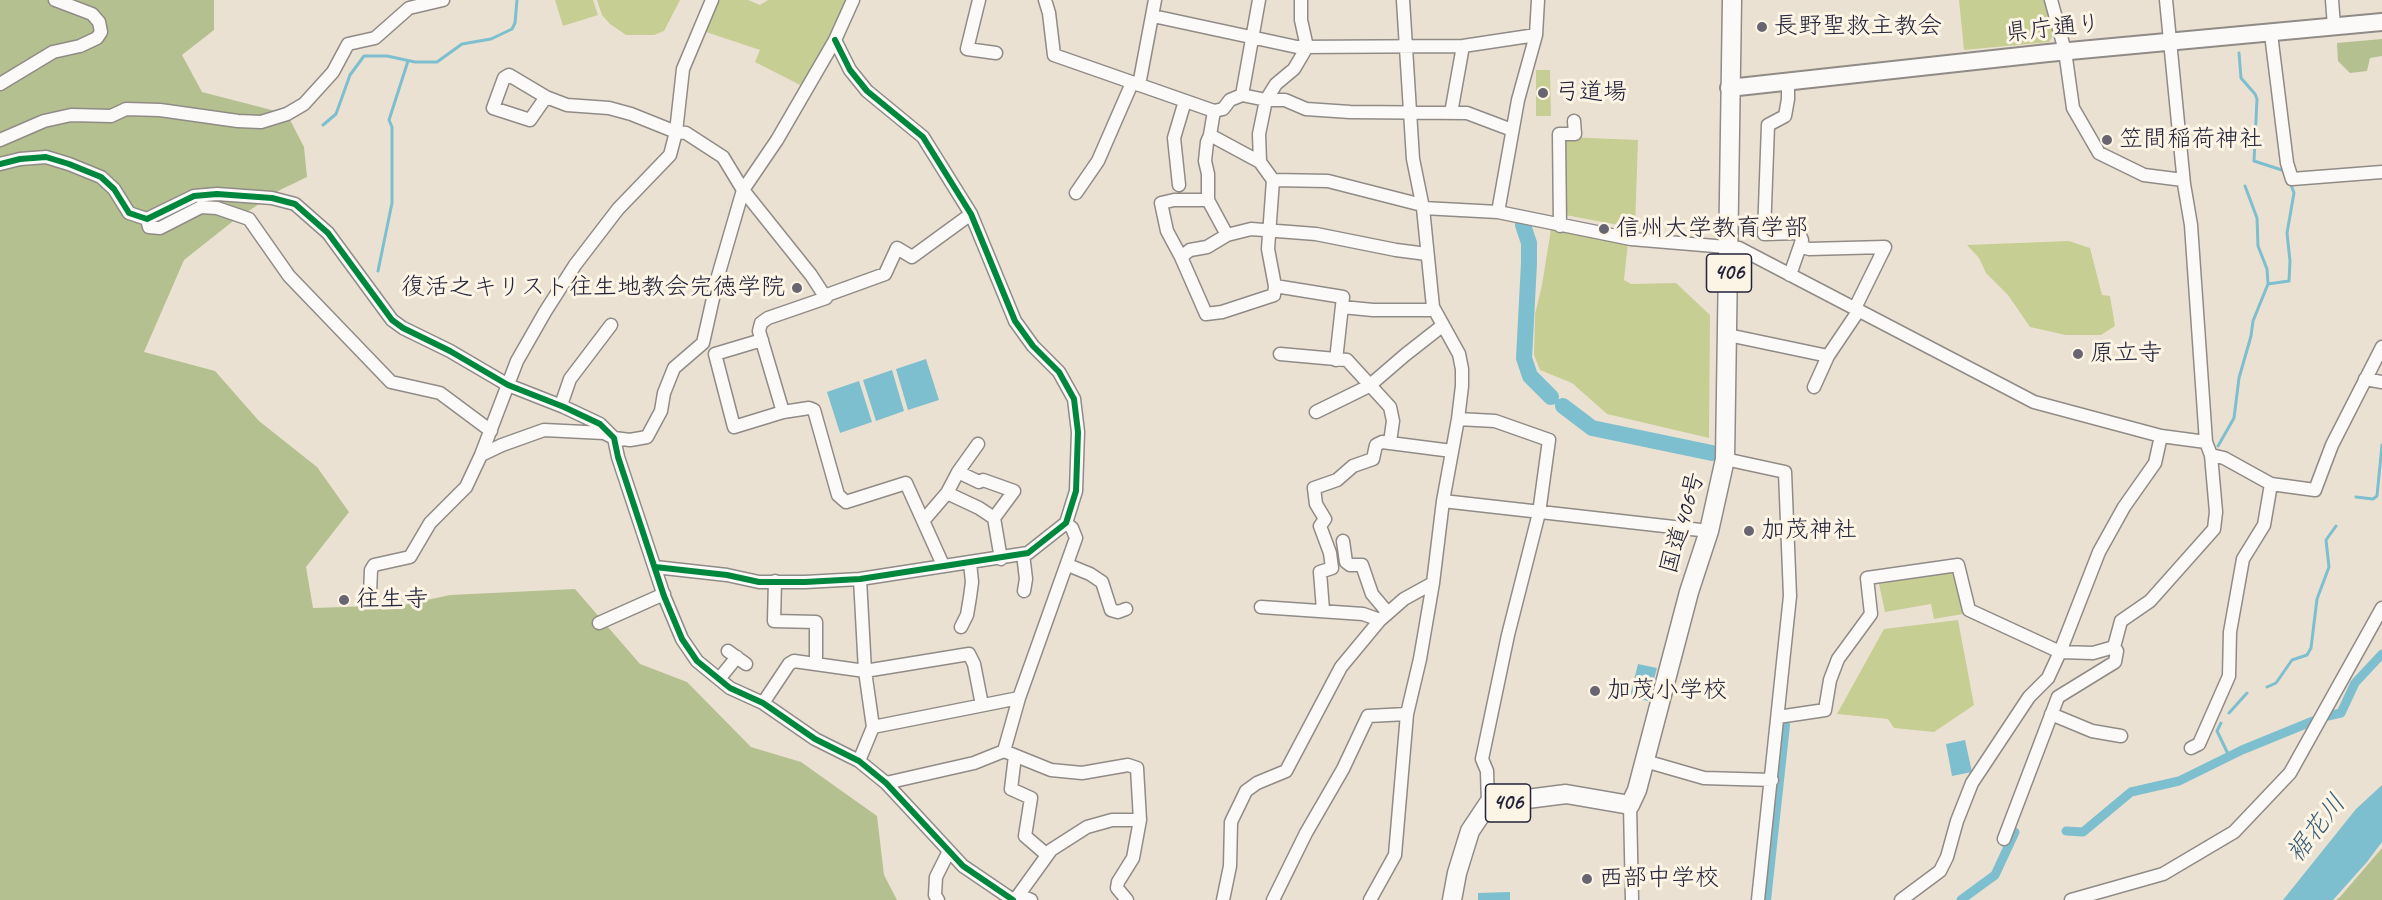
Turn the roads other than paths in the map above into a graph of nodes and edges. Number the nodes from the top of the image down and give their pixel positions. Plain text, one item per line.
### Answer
1 (55, 0) edge
2 (443, 0) edge
3 (712, 0) edge
4 (854, 0) edge
5 (979, 0) edge
6 (1045, 0) edge
7 (1155, 0) edge
8 (1259, 0) edge
9 (1300, 0) edge
10 (1403, 0) edge
11 (1538, 0) edge
12 (1732, 0) edge
13 (2051, 0) edge
14 (2166, 0) edge
15 (2332, 0) edge
16 (1153, 16) junction
17 (2382, 22) edge
18 (2334, 26) junction
19 (2271, 34) junction
20 (1536, 35) junction
21 (1254, 39) junction
22 (835, 40) junction
23 (2170, 42) junction
24 (1404, 46) junction
25 (1463, 46) junction
26 (1307, 47) junction
27 (2066, 51) junction
28 (996, 53) dead end
29 (1788, 81) junction
30 (0, 84) edge
31 (1136, 84) junction
32 (1729, 88) junction
33 (1242, 94) junction
34 (546, 97) dead end
35 (1266, 100) junction
36 (1185, 101) junction
37 (1214, 111) junction
38 (1408, 111) junction
39 (1451, 112) junction
40 (1574, 121) dead end
41 (1512, 130) junction
42 (676, 132) junction
43 (1210, 135) junction
44 (0, 140) edge
45 (1260, 162) junction
46 (0, 164) edge
47 (2382, 172) edge
48 (1273, 180) junction
49 (2183, 180) junction
50 (1179, 185) dead end
51 (743, 190) junction
52 (1076, 193) dead end
53 (1208, 200) junction
54 (1423, 206) junction
55 (1498, 212) junction
56 (971, 214) junction
57 (147, 219) junction
58 (1560, 226) junction
59 (1269, 229) junction
60 (1227, 235) junction
61 (1800, 246) junction
62 (1729, 249) junction
63 (1427, 254) junction
64 (1181, 257) junction
65 (1790, 275) junction
66 (1275, 286) junction
67 (826, 298) junction
68 (1342, 307) junction
69 (1857, 309) junction
70 (1434, 310) junction
71 (611, 325) dead end
72 (1442, 326) junction
73 (1728, 335) junction
74 (762, 340) junction
75 (2382, 347) edge
76 (1280, 354) dead end
77 (1828, 356) junction
78 (1336, 360) junction
79 (2365, 379) junction
80 (2382, 382) edge
81 (508, 385) junction
82 (1369, 386) junction
83 (1814, 387) dead end
84 (561, 405) junction
85 (783, 412) junction
86 (1316, 412) dead end
87 (1458, 419) junction
88 (490, 431) junction
89 (2161, 436) junction
90 (614, 438) junction
91 (1390, 442) junction
92 (2206, 442) junction
93 (978, 444) dead end
94 (1452, 452) junction
95 (481, 455) junction
96 (2211, 455) junction
97 (1725, 459) junction
98 (958, 472) junction
99 (2271, 484) junction
100 (947, 493) junction
101 (1443, 501) junction
102 (1539, 513) junction
103 (994, 518) junction
104 (923, 521) junction
105 (1066, 523) junction
106 (1709, 531) junction
107 (1343, 541) dead end
108 (1023, 554) junction
109 (1001, 559) junction
110 (970, 563) junction
111 (943, 565) junction
112 (1068, 565) junction
113 (655, 567) junction
114 (860, 579) junction
115 (775, 581) junction
116 (1433, 583) junction
117 (1024, 591) dead end
118 (370, 594) dead end
119 (663, 594) junction
120 (1261, 608) dead end
121 (2382, 608) edge
122 (1126, 609) dead end
123 (1323, 610) junction
124 (1384, 617) junction
125 (599, 623) dead end
126 (961, 627) dead end
127 (2114, 647) junction
128 (2060, 652) junction
129 (737, 657) dead end
130 (816, 664) junction
131 (865, 671) junction
132 (719, 679) junction
133 (1019, 698) junction
134 (763, 703) junction
135 (982, 705) junction
136 (1407, 714) junction
137 (2051, 714) junction
138 (1778, 717) junction
139 (873, 727) junction
140 (2121, 736) dead end
141 (2191, 748) dead end
142 (1010, 754) junction
143 (859, 761) junction
144 (1645, 761) junction
145 (1772, 780) junction
146 (886, 783) junction
147 (1488, 804) junction
148 (1630, 805) junction
149 (1140, 820) junction
150 (2004, 839) dead end
151 (949, 851) junction
152 (1047, 855) junction
153 (1016, 898) edge
154 (938, 900) edge
155 (1031, 900) edge
156 (1127, 900) edge
157 (1223, 900) edge
158 (1273, 900) edge
159 (1370, 900) edge
160 (1452, 900) edge
161 (1632, 900) edge
162 (1758, 900) edge
163 (1901, 900) edge
164 (2071, 900) edge

1 - 30 street
2 - 44 street
3 - 42 street
4 - 22 street
5 - 28 street
6 - 31 street
7 - 16 street
8 - 21 street
9 - 26 street
10 - 24 street
11 - 20 street
12 - 32 highway, 国道406号 / 406
13 - 27 street
14 - 23 street
15 - 18 street
16 - 21 street
16 - 31 street
17 - 18 main road, 県庁通り
18 - 19 main road, 県庁通り
19 - 23 main road, 県庁通り
19 - 47 street
20 - 25 street
20 - 41 street
21 - 26 street
21 - 33 street
22 - 51 street
22 - 56 street
23 - 27 main road, 県庁通り
23 - 49 street
24 - 25 street
24 - 26 street
24 - 38 street
25 - 39 street
26 - 35 street
27 - 29 main road, 県庁通り
27 - 49 street
29 - 32 main road, 県庁通り
29 - 61 street
31 - 36 street
31 - 52 street
32 - 62 highway, 国道406号 / 406
33 - 35 street
33 - 37 street
34 - 42 street
35 - 38 street
35 - 45 street
36 - 37 street
36 - 50 street
37 - 43 street
38 - 39 street
38 - 54 street
39 - 41 street
40 - 58 street
41 - 55 street
42 - 51 street
42 - 81 street
43 - 45 street
43 - 53 street
45 - 48 street
46 - 57 street
48 - 54 street
48 - 59 street
49 - 92 street
51 - 67 street
51 - 90 street
53 - 60 street
53 - 64 street
54 - 55 street
54 - 63 street
55 - 58 street
56 - 67 street
56 - 105 street
57 - 81 street
57 - 88 street
58 - 62 street
59 - 60 street
59 - 63 street
59 - 66 street
60 - 64 street
61 - 65 street
61 - 69 street
62 - 65 street
62 - 73 highway, 国道406号 / 406
63 - 70 street
64 - 66 street
65 - 69 street
66 - 68 street
67 - 74 street
68 - 70 street
68 - 78 street
69 - 77 street
69 - 89 street
70 - 72 street
71 - 84 street
72 - 82 street
72 - 87 street
73 - 77 street
73 - 97 highway, 国道406号 / 406
74 - 85 street
74 - 85 street
75 - 79 street
76 - 78 street
77 - 83 street
78 - 82 street
79 - 80 street
79 - 99 street
81 - 84 street
81 - 88 street
82 - 86 street
82 - 91 street
84 - 90 street
85 - 104 street
87 - 94 street
87 - 102 street
88 - 95 street
89 - 92 street
89 - 128 street
90 - 95 street
90 - 113 street
91 - 94 street
91 - 123 street
92 - 96 street
93 - 98 street
94 - 101 street
95 - 118 street
96 - 99 street
96 - 127 street
97 - 106 highway, 国道406号 / 406
97 - 138 street
98 - 100 street
98 - 103 street
99 - 141 street
100 - 103 street
100 - 104 street
101 - 102 street
101 - 116 street
102 - 106 street
102 - 147 street
103 - 109 street
104 - 111 street
105 - 108 street
105 - 112 street
106 - 144 highway, 国道406号 / 406
107 - 124 street
108 - 109 street
108 - 117 street
109 - 110 street
110 - 111 street
110 - 126 street
111 - 114 street
112 - 122 street
112 - 133 street
113 - 115 street
113 - 119 street
114 - 115 street
114 - 131 street
115 - 130 street
116 - 124 street
116 - 136 street
119 - 125 street
119 - 132 street
120 - 123 street
121 - 164 street
123 - 124 street
124 - 157 street
127 - 128 street
127 - 137 street
128 - 138 street
128 - 163 street
129 - 132 street
130 - 131 street
130 - 134 street
131 - 135 street
131 - 139 street
132 - 134 street
133 - 135 street
133 - 142 street
134 - 143 street
135 - 139 street
136 - 158 street
136 - 159 street
137 - 140 street
137 - 150 street
138 - 145 street
139 - 143 street
142 - 146 street
142 - 149 street
142 - 152 street
143 - 146 street
144 - 145 street
144 - 148 highway, 国道406号 / 406
145 - 162 street
146 - 151 street
147 - 148 highway, 406
147 - 160 highway, 406
148 - 161 street
149 - 152 street
149 - 156 street
151 - 153 street
151 - 154 street
152 - 153 street
153 - 155 street

